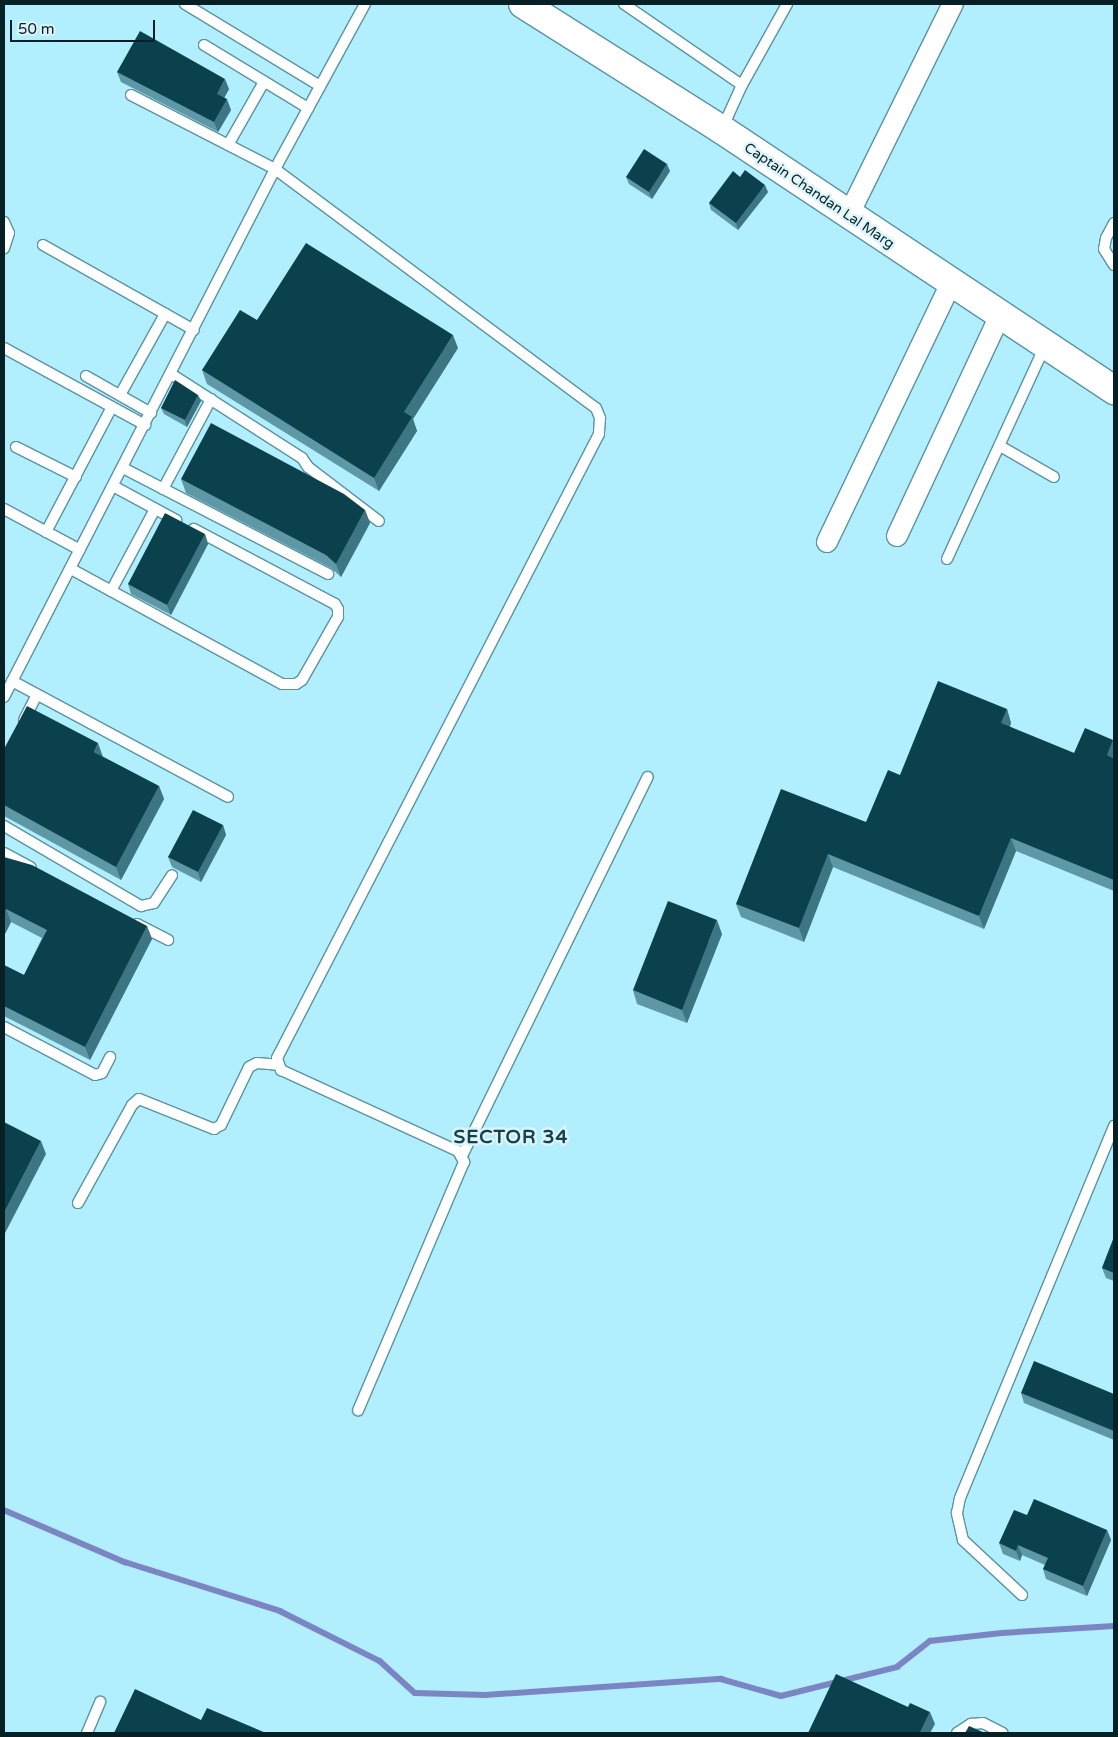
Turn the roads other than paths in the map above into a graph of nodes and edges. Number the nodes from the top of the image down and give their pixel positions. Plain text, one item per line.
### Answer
1 (184, 4) edge
2 (365, 4) edge
3 (624, 4) edge
4 (787, 4) edge
5 (953, 4) edge
6 (538, 8) edge
7 (204, 45) dead end
8 (264, 82) junction
9 (742, 85) junction
10 (320, 86) junction
11 (131, 94) edge
12 (308, 108) junction
13 (721, 129) junction
14 (228, 145) junction
15 (275, 169) junction
16 (848, 216) junction
17 (4, 222) edge
18 (1114, 223) edge
19 (43, 245) dead end
20 (4, 248) edge
21 (1114, 265) edge
22 (951, 283) junction
23 (165, 314) junction
24 (1000, 315) junction
25 (194, 330) junction
26 (1046, 345) junction
27 (4, 348) edge
28 (171, 374) junction
29 (86, 376) dead end
30 (1114, 390) edge
31 (120, 395) junction
32 (211, 400) junction
33 (112, 407) junction
34 (151, 413) junction
35 (145, 425) junction
36 (1000, 446) junction
37 (16, 448) dead end
38 (123, 468) junction
39 (76, 477) junction
40 (1054, 477) dead end
41 (113, 486) junction
42 (164, 489) junction
43 (155, 509) junction
44 (4, 510) edge
45 (379, 522) dead end
46 (46, 532) junction
47 (897, 536) dead end
48 (827, 542) dead end
49 (80, 550) junction
50 (947, 559) dead end
51 (71, 569) junction
52 (328, 574) edge
53 (111, 591) junction
54 (12, 681) junction
55 (37, 695) junction
56 (4, 697) edge
57 (20, 726) edge
58 (648, 777) dead end
59 (228, 797) dead end
60 (4, 826) edge
61 (4, 853) edge
62 (38, 872) edge
63 (172, 875) edge
64 (124, 917) edge
65 (168, 940) dead end
66 (4, 1027) edge
67 (110, 1057) dead end
68 (278, 1065) junction
69 (1114, 1126) edge
70 (462, 1156) junction
71 (78, 1203) dead end
72 (358, 1410) dead end
73 (1022, 1595) dead end
74 (100, 1702) dead end
75 (87, 1733) edge
76 (957, 1733) edge
77 (1003, 1733) edge

1 - 10 lane
2 - 10 lane
3 - 9 lane
4 - 9 lane
5 - 16 street
6 - 13 street, Captain Chandan Lal Marg
7 - 8 lane
8 - 12 lane
8 - 14 lane
9 - 13 lane
10 - 12 lane
11 - 14 lane
12 - 15 lane
13 - 16 street, Captain Chandan Lal Marg
14 - 15 lane
15 - 25 lane
15 - 68 lane
16 - 22 street, Captain Chandan Lal Marg
17 - 20 lane
18 - 21 lane
19 - 23 lane
22 - 24 street, Captain Chandan Lal Marg
22 - 48 street
23 - 25 lane
23 - 31 lane
24 - 26 street, Captain Chandan Lal Marg
24 - 47 street
25 - 28 lane
26 - 30 street, Captain Chandan Lal Marg
26 - 36 lane
27 - 33 lane
28 - 32 lane
28 - 34 lane
29 - 31 lane
31 - 34 lane
32 - 42 lane
32 - 45 lane
33 - 35 lane
33 - 39 lane
34 - 35 lane
35 - 38 lane
36 - 40 lane
36 - 50 lane
37 - 39 lane
38 - 41 lane
38 - 42 lane
39 - 46 lane
41 - 43 lane
41 - 49 lane
42 - 52 lane
43 - 53 lane
43 - 53 lane
44 - 46 lane
46 - 49 lane
49 - 51 lane
51 - 53 lane
51 - 54 lane
54 - 55 lane
54 - 56 lane
55 - 57 lane
55 - 59 lane
58 - 70 lane
60 - 63 lane
61 - 62 lane
64 - 65 lane
66 - 67 lane
68 - 70 lane
68 - 71 lane
69 - 73 lane
70 - 72 lane
74 - 75 lane
76 - 77 lane

